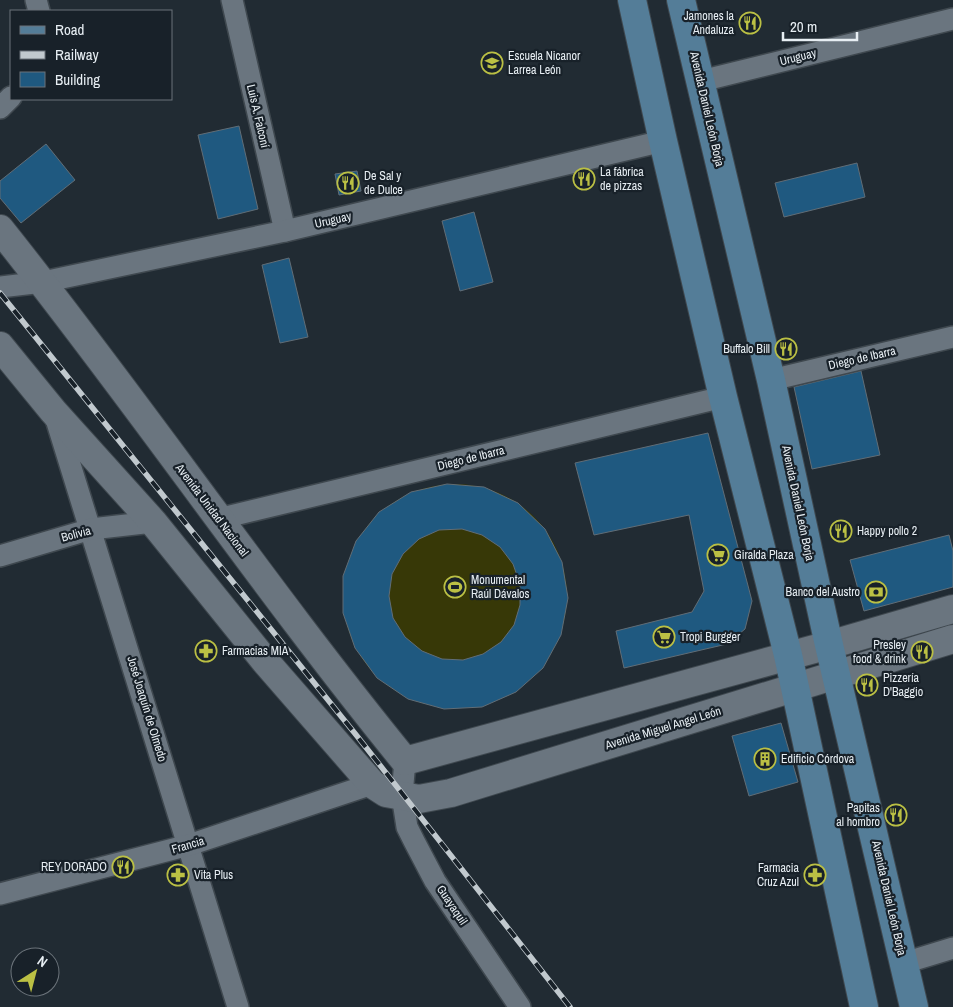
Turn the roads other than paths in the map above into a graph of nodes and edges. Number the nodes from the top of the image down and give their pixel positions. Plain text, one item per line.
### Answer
1 (232, 0) edge
2 (632, 0) edge
3 (681, 0) edge
4 (953, 19) edge
5 (701, 81) junction
6 (10, 98) edge
7 (0, 108) edge
8 (663, 141) junction
9 (0, 229) edge
10 (285, 231) junction
11 (42, 282) junction
12 (0, 286) edge
13 (953, 337) edge
14 (0, 346) edge
15 (771, 380) junction
16 (723, 397) junction
17 (53, 411) junction
18 (218, 519) junction
19 (153, 522) junction
20 (91, 529) junction
21 (0, 556) edge
22 (953, 609) edge
23 (953, 639) edge
24 (829, 645) junction
25 (788, 655) junction
26 (836, 675) junction
27 (795, 687) junction
28 (405, 760) junction
29 (372, 784) junction
30 (402, 795) junction
31 (189, 845) junction
32 (0, 894) edge
33 (953, 948) edge
34 (904, 963) junction
35 (238, 1007) edge
36 (520, 1007) edge
37 (864, 1007) edge
38 (914, 1007) edge

1 - 10 street, Luis A. Falconí
2 - 8 main road
3 - 5 main road, Avenida Daniel León Borja
4 - 5 street, Uruguay
5 - 15 main road, Avenida Daniel León Borja
6 - 7 street
8 - 10 street, Uruguay
8 - 16 main road
9 - 11 street, Avenida Unidad Nacional
10 - 11 street, Uruguay
11 - 12 street, Uruguay
11 - 18 street, Avenida Unidad Nacional
13 - 15 street, Diego de Ibarra
14 - 17 street
15 - 24 main road, Avenida Daniel León Borja
16 - 18 street, Diego de Ibarra
16 - 25 main road
17 - 19 street
17 - 20 street, José Joaquín de Olmedo
18 - 28 street, Avenida Unidad Nacional
19 - 20 street, Bolivia
19 - 29 street
20 - 21 street, Bolivia
20 - 31 street, José Joaquín de Olmedo
22 - 24 street
23 - 26 street, Avenida Miguel Angel León
24 - 25 street
24 - 26 main road, Avenida Daniel León Borja
25 - 27 main road
25 - 28 street
26 - 27 street, Avenida Miguel Angel León
26 - 34 main road, Avenida Daniel León Borja
27 - 30 street, Avenida Miguel Angel León
27 - 37 main road
28 - 30 street
29 - 30 street, Avenida Miguel Angel León
29 - 31 street, Francia
30 - 36 street, Guayaquil
31 - 32 street, Francia
31 - 35 street, José Joaquín de Olmedo
33 - 34 street
34 - 38 main road, Avenida Daniel León Borja

